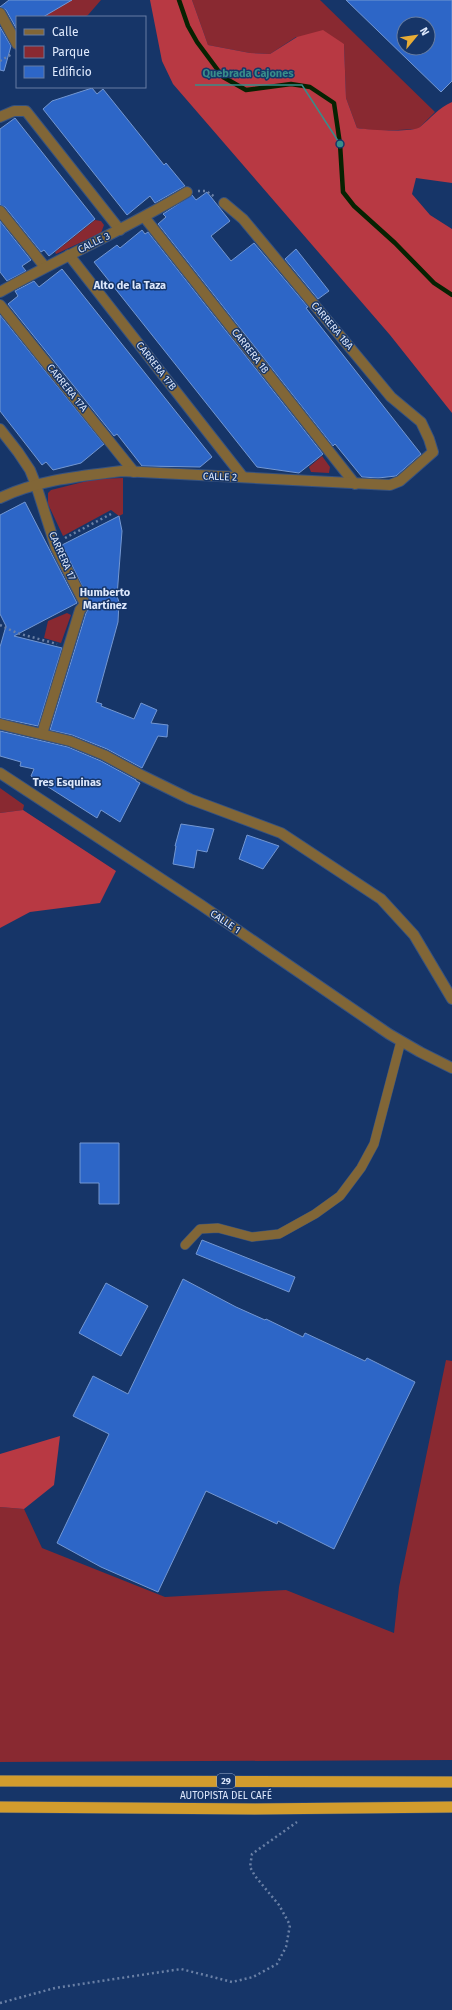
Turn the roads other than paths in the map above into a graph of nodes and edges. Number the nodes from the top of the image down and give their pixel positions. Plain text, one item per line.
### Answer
1 (0, 13) edge
2 (16, 42) edge
3 (0, 117) edge
4 (187, 192) road end
5 (224, 203) road end
6 (0, 211) edge
7 (144, 218) junction
8 (120, 230) junction
9 (69, 255) junction
10 (45, 266) junction
11 (0, 292) edge
12 (0, 304) edge
13 (0, 428) edge
14 (433, 452) joint
15 (134, 472) junction
16 (244, 478) junction
17 (355, 484) junction
18 (36, 485) junction
19 (0, 498) edge
20 (0, 724) edge
21 (42, 734) junction
22 (0, 773) edge
23 (452, 999) edge
24 (401, 1041) junction
25 (452, 1068) edge
26 (185, 1245) dead end
27 (0, 1781) edge
28 (452, 1782) edge
29 (0, 1807) edge
30 (452, 1807) edge

1 - 2 street
3 - 8 street
4 - 7 street, CALLE 3
5 - 14 street, CARRERA 18A
6 - 10 street
7 - 8 street, CALLE 3
7 - 17 street, CARRERA 18
8 - 9 street, CALLE 3
9 - 10 street, CALLE 3
9 - 16 street, CARRERA 17B
10 - 11 street, CALLE 3
12 - 15 street, CARRERA 17A
13 - 18 street, CARRERA 17
14 - 17 street, CALLE 2
15 - 16 street, CALLE 2
15 - 18 street, CALLE 2
16 - 17 street, CALLE 2
18 - 19 street, CALLE 2
18 - 21 street, CARRERA 17
20 - 21 street
21 - 23 street
22 - 24 street, CALLE 1
24 - 25 street, CALLE 1
24 - 26 lane
27 - 28 highway, AUTOPISTA DEL CAFÉ / 29
29 - 30 highway, AUTOPISTA DEL CAFÉ

